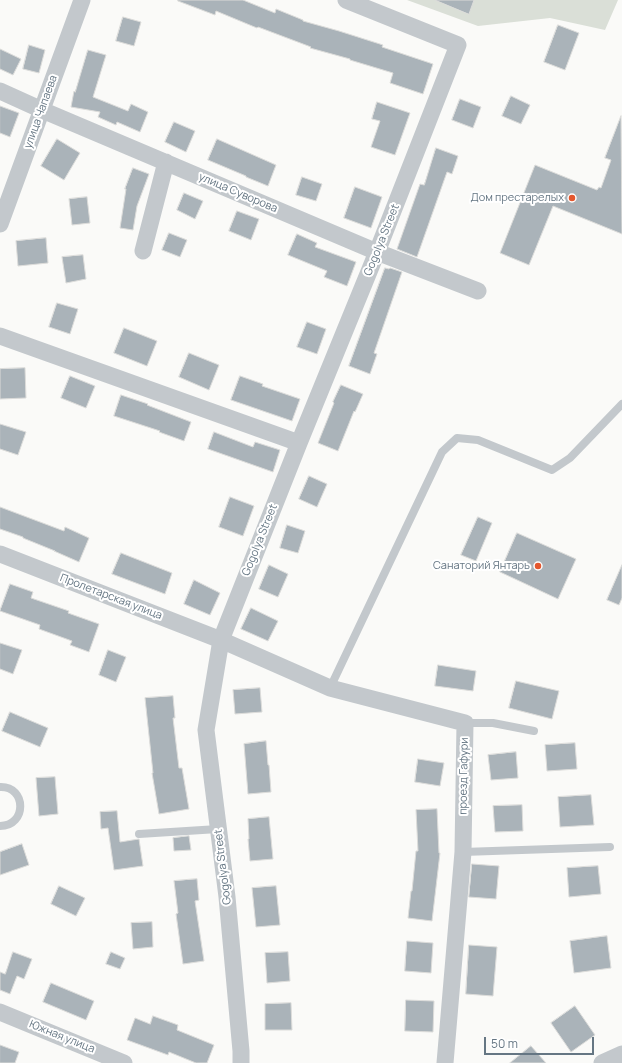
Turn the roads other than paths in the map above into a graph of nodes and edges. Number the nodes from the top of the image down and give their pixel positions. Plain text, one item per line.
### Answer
1 (82, 0) edge
2 (346, 0) edge
3 (0, 90) edge
4 (42, 110) junction
5 (166, 162) junction
6 (0, 224) edge
7 (143, 251) dead end
8 (377, 252) junction
9 (478, 291) dead end
10 (0, 336) edge
11 (622, 404) edge
12 (298, 443) junction
13 (0, 554) edge
14 (221, 640) junction
15 (330, 688) junction
16 (465, 723) junction
17 (534, 732) dead end
18 (0, 787) edge
19 (0, 826) edge
20 (218, 829) junction
21 (139, 834) dead end
22 (610, 847) dead end
23 (463, 852) junction
24 (0, 1012) edge
25 (622, 1055) edge
26 (124, 1063) edge
27 (241, 1063) edge
28 (445, 1063) edge
29 (602, 1063) edge

1 - 4 street, улица Чапаева
2 - 8 street, Gogolya Street
3 - 4 street, улица Суворова
4 - 5 street, улица Суворова
4 - 6 street, улица Чапаева
5 - 7 street
5 - 8 street, улица Суворова
8 - 9 street, улица Суворова
8 - 12 street, Gogolya Street
10 - 12 street
11 - 15 lane
12 - 14 street, Gogolya Street
13 - 14 street, Пролетарская улица
14 - 15 street, проезд Гафури
14 - 20 street, Gogolya Street
15 - 16 street, проезд Гафури
16 - 17 lane
16 - 23 street, проезд Гафури
18 - 19 lane
20 - 21 lane
20 - 27 street, Gogolya Street
22 - 23 lane
23 - 28 street, проезд Гафури
24 - 26 street, Южная улица
25 - 29 street

